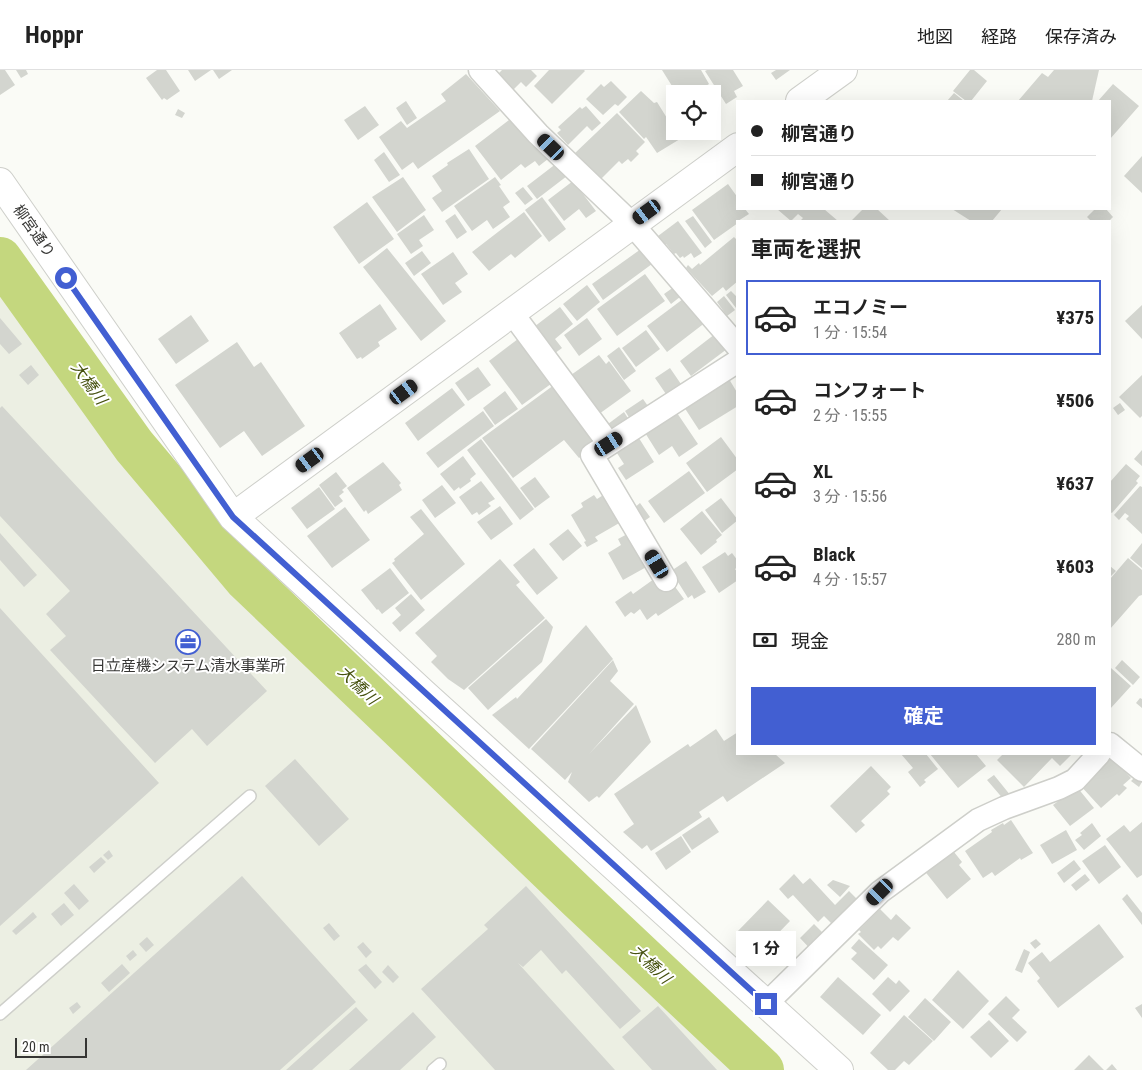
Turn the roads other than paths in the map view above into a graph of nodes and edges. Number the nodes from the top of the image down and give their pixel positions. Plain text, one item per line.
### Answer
1 (480, 70) edge
2 (844, 70) edge
3 (801, 100) edge
4 (736, 148) edge
5 (0, 182) edge
6 (632, 224) junction
7 (512, 313) junction
8 (736, 345) edge
9 (736, 362) edge
10 (609, 444) junction
11 (233, 517) junction
12 (666, 580) dead end
13 (1111, 745) edge
14 (1098, 755) edge
15 (1142, 770) edge
16 (250, 796) dead end
17 (766, 1004) junction
18 (0, 1014) edge
19 (839, 1070) edge

1 - 6 street
2 - 3 street
4 - 6 street
5 - 11 street, 柳宮通り
6 - 7 street
6 - 8 street
7 - 10 street
7 - 11 street
9 - 10 street
10 - 12 street
11 - 17 street, 柳宮通り
13 - 15 street
14 - 17 street
16 - 18 lane
17 - 19 street, 柳宮通り

